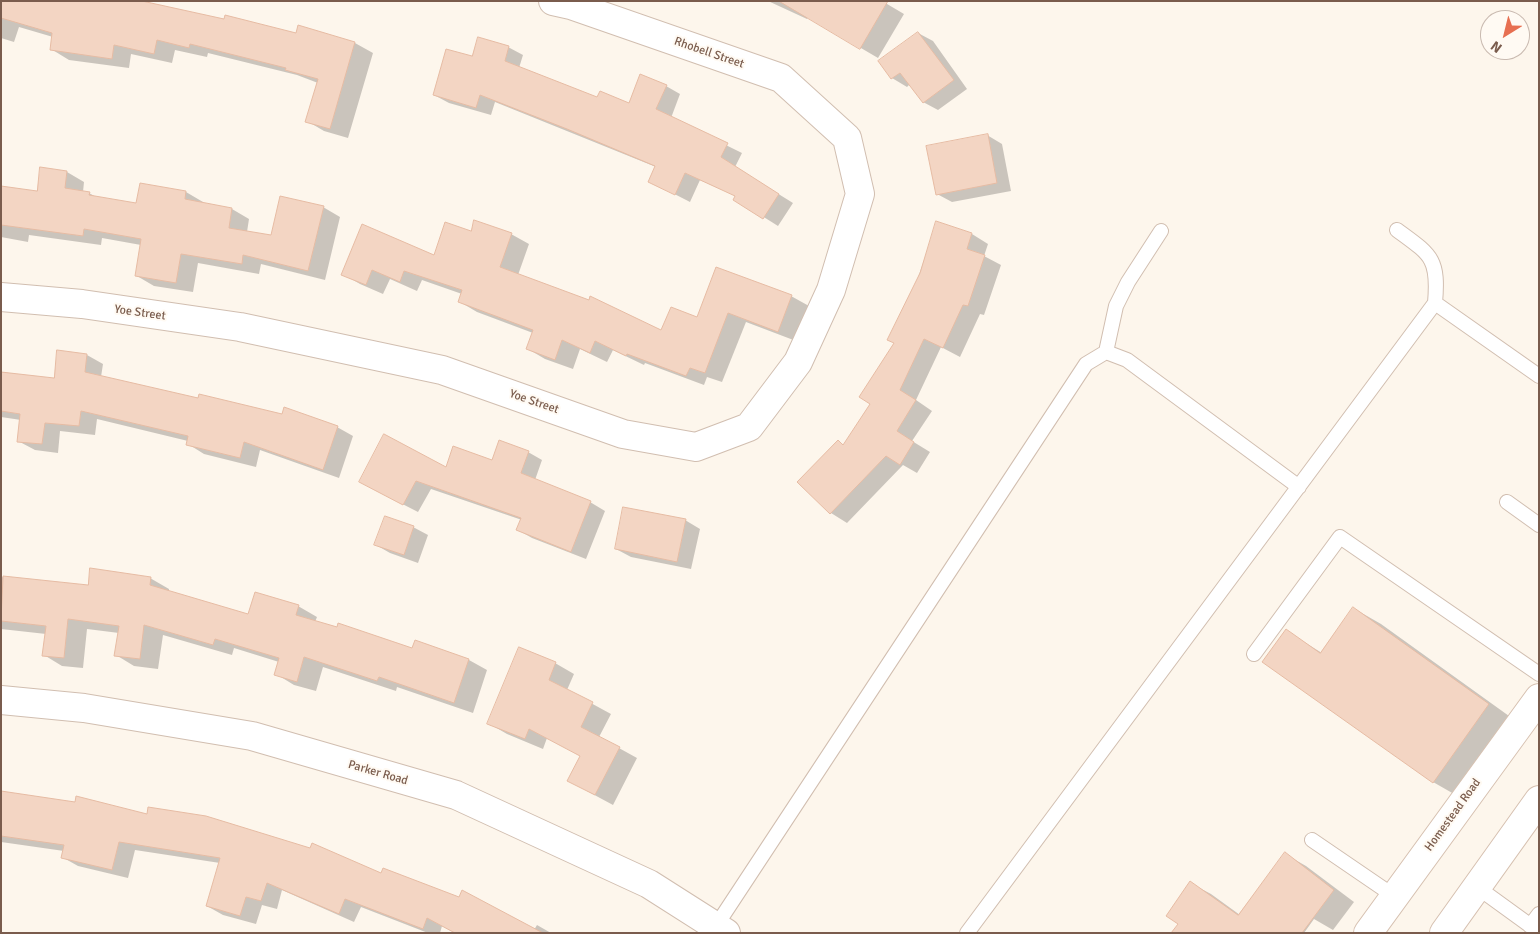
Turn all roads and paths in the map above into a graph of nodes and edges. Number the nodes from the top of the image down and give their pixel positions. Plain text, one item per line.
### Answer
1 (553, 1) edge
2 (847, 138) joint
3 (1397, 230) dead end
4 (1161, 231) dead end
5 (1, 297) edge
6 (1435, 303) junction
7 (1106, 352) junction
8 (1539, 376) edge
9 (1299, 487) junction
10 (1507, 502) dead end
11 (1539, 525) edge
12 (1254, 654) dead end
13 (1539, 674) edge
14 (1539, 698) edge
15 (1, 700) edge
16 (1539, 800) edge
17 (1312, 840) dead end
18 (1477, 886) junction
19 (1394, 896) junction
20 (1536, 924) edge
21 (721, 930) edge
22 (967, 933) edge
23 (1368, 933) edge
24 (1444, 933) edge

1 - 2 street, Rhobell Street
2 - 5 street, Yoe Street
3 - 6 lane
4 - 7 lane
6 - 8 lane
6 - 9 lane
7 - 9 lane
7 - 21 lane
9 - 22 lane
10 - 11 lane
12 - 13 lane
14 - 19 street, Homestead Road
15 - 21 street, Parker Road
16 - 18 street
17 - 19 lane
18 - 20 lane
18 - 24 street
19 - 23 street, Homestead Road

